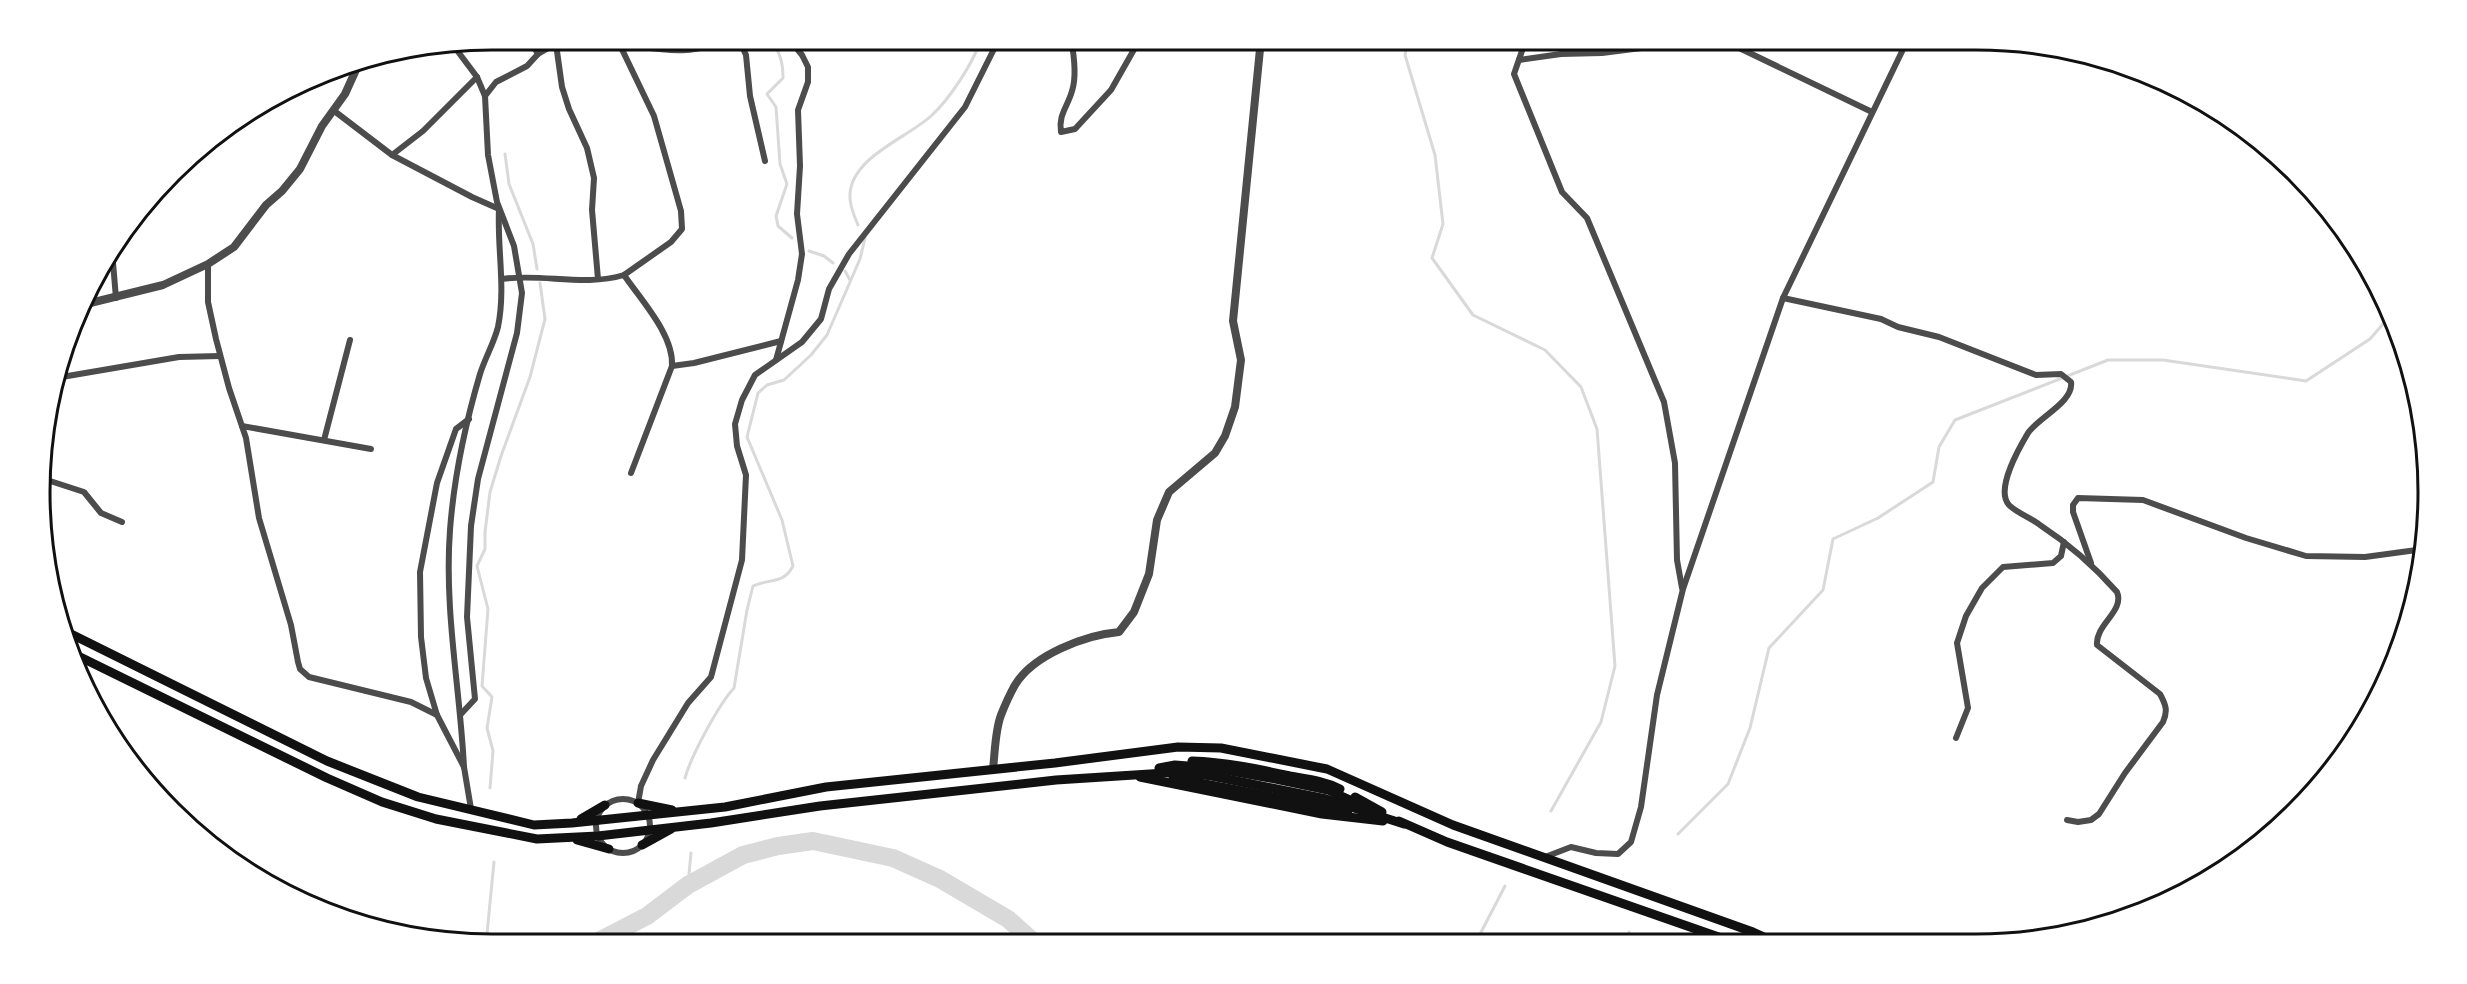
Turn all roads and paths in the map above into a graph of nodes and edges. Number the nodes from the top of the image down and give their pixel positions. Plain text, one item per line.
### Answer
1 (536, 50) edge
2 (545, 50) edge
3 (557, 50) edge
4 (622, 50) edge
5 (744, 50) edge
6 (798, 50) edge
7 (994, 50) edge
8 (1073, 50) edge
9 (1134, 50) edge
10 (1260, 50) edge
11 (1522, 50) edge
12 (1626, 50) edge
13 (1744, 50) edge
14 (1903, 50) edge
15 (457, 51) edge
16 (538, 54) junction
17 (1519, 60) junction
18 (355, 71) edge
19 (477, 76) junction
20 (485, 96) junction
21 (333, 110) junction
22 (1872, 112) junction
23 (392, 155) junction
24 (765, 161) dead end
25 (499, 209) junction
26 (113, 264) edge
27 (208, 264) junction
28 (519, 276) junction
29 (624, 276) junction
30 (502, 279) junction
31 (598, 279) junction
32 (117, 298) junction
33 (1783, 298) junction
34 (92, 303) edge
35 (350, 340) dead end
36 (781, 341) junction
37 (220, 356) junction
38 (776, 361) junction
39 (672, 366) junction
40 (65, 376) edge
41 (468, 418) junction
42 (242, 426) junction
43 (324, 440) junction
44 (371, 449) dead end
45 (631, 473) dead end
46 (50, 481) edge
47 (122, 522) dead end
48 (2064, 542) junction
49 (2414, 550) edge
50 (2091, 563) junction
51 (1683, 589) junction
52 (73, 635) edge
53 (82, 659) edge
54 (461, 714) junction
55 (437, 715) junction
56 (1956, 738) dead end
57 (464, 767) junction
58 (993, 769) junction
59 (1126, 774) junction
60 (638, 803) junction
61 (605, 806) junction
62 (471, 809) junction
63 (680, 812) junction
64 (648, 815) junction
65 (2067, 820) dead end
66 (596, 821) junction
67 (572, 823) junction
68 (1404, 824) junction
69 (675, 827) junction
70 (650, 830) junction
71 (598, 836) junction
72 (569, 837) junction
73 (642, 845) junction
74 (609, 849) junction
75 (1545, 857) junction
76 (1709, 934) edge
77 (1757, 934) edge

1 - 16 street
2 - 16 street
3 - 31 street
4 - 29 street
5 - 24 street
6 - 36 street
7 - 38 street
8 - 9 street
10 - 58 street
11 - 17 street
12 - 17 street
13 - 22 street
14 - 22 street
15 - 19 street
16 - 20 street
17 - 51 street
18 - 21 street
19 - 20 street
19 - 23 street
20 - 25 street
21 - 23 street
21 - 27 street
22 - 33 street
23 - 25 street
25 - 28 street
25 - 30 street
26 - 32 street
27 - 32 street
27 - 37 street
28 - 30 street
28 - 31 street
28 - 54 street
29 - 31 street
29 - 39 street
30 - 41 street
32 - 34 street
33 - 48 street
33 - 51 street
35 - 43 street
36 - 38 street
36 - 39 street
37 - 40 street
37 - 42 street
38 - 60 street
39 - 45 street
41 - 54 street
41 - 55 street
42 - 43 street
42 - 55 street
43 - 44 street
46 - 47 street
48 - 50 street
48 - 56 street
49 - 50 street
50 - 65 street
51 - 75 street
52 - 62 highway
53 - 72 highway
54 - 57 street
55 - 57 street
57 - 62 street
58 - 63 highway
58 - 75 highway
59 - 68 highway
59 - 68 highway
59 - 68 highway
59 - 69 highway
60 - 61 street
60 - 63 highway
60 - 64 street
61 - 66 street
61 - 67 highway
62 - 67 highway
63 - 64 highway
64 - 66 highway
64 - 70 street
66 - 67 highway
66 - 71 street
68 - 76 highway
69 - 70 highway
69 - 73 highway
70 - 71 highway
70 - 73 street
71 - 72 highway
71 - 74 street
72 - 74 highway
73 - 74 street
75 - 77 highway

